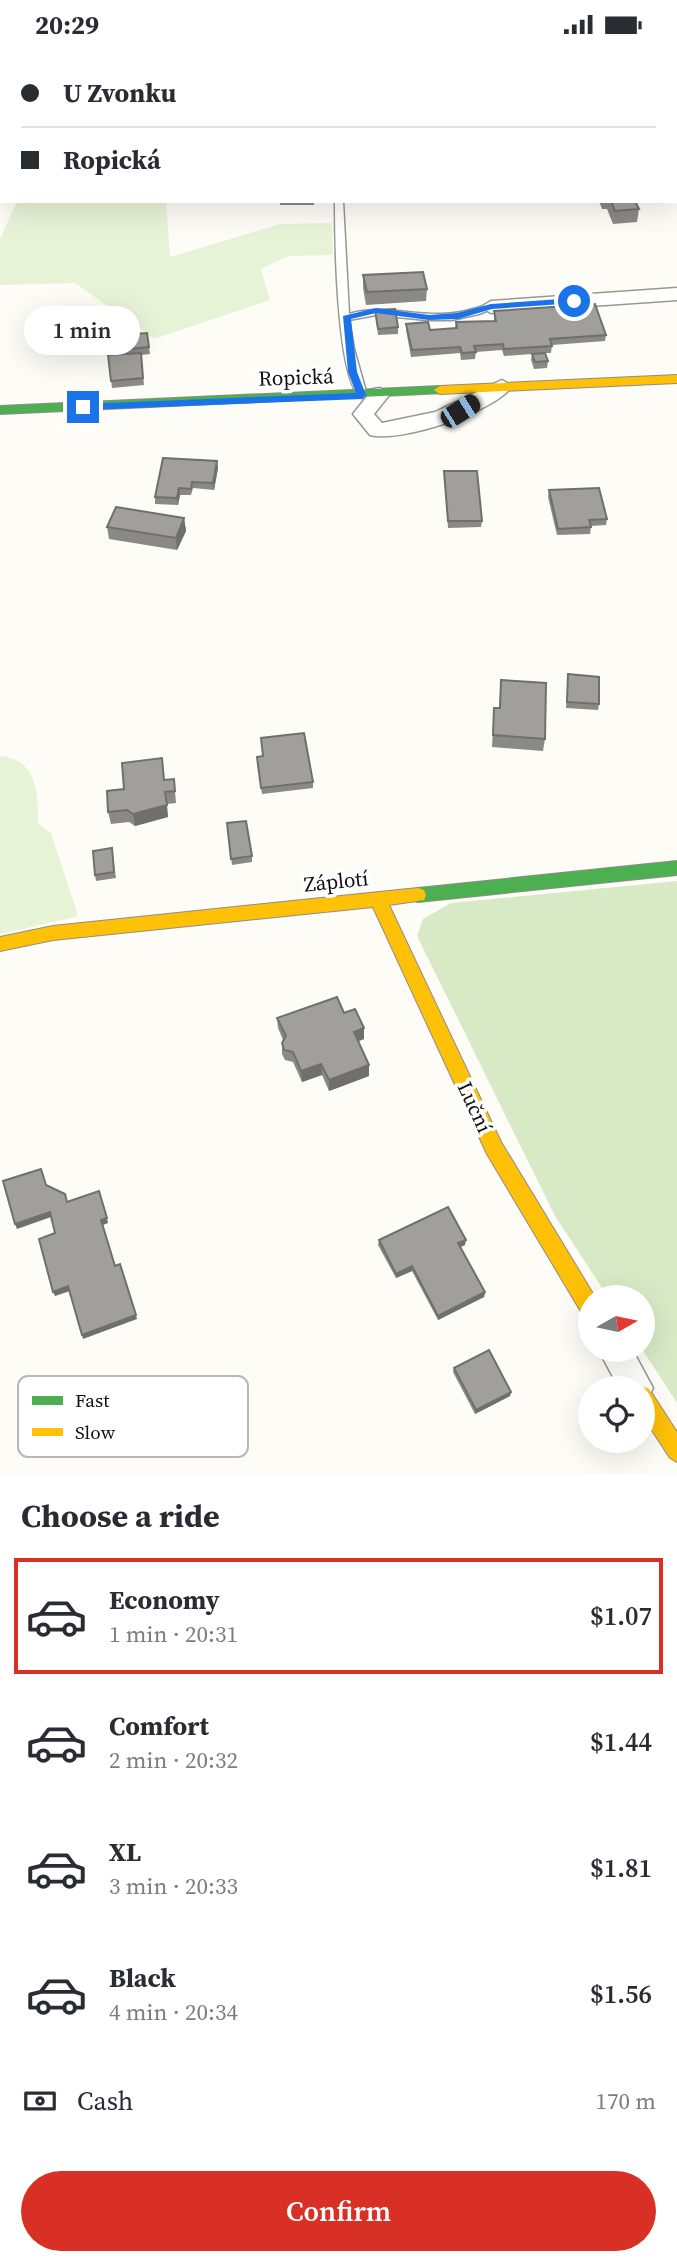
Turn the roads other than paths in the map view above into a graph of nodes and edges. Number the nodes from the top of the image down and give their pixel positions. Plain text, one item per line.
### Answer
1 (339, 203) edge
2 (677, 294) edge
3 (491, 307) joint
4 (346, 318) junction
5 (677, 379) edge
6 (502, 386) junction
7 (371, 395) junction
8 (0, 410) edge
9 (677, 868) edge
10 (377, 898) junction
11 (0, 944) edge
12 (578, 1288) edge
13 (655, 1416) edge
14 (677, 1451) edge

1 - 4 lane
2 - 3 street
3 - 4 lane
4 - 7 lane
5 - 6 street, Ropická
6 - 7 street, Ropická
6 - 7 street
7 - 8 street, Ropická
9 - 10 street, Záplotí
10 - 11 street, Záplotí
10 - 12 street, Luční
13 - 14 street

